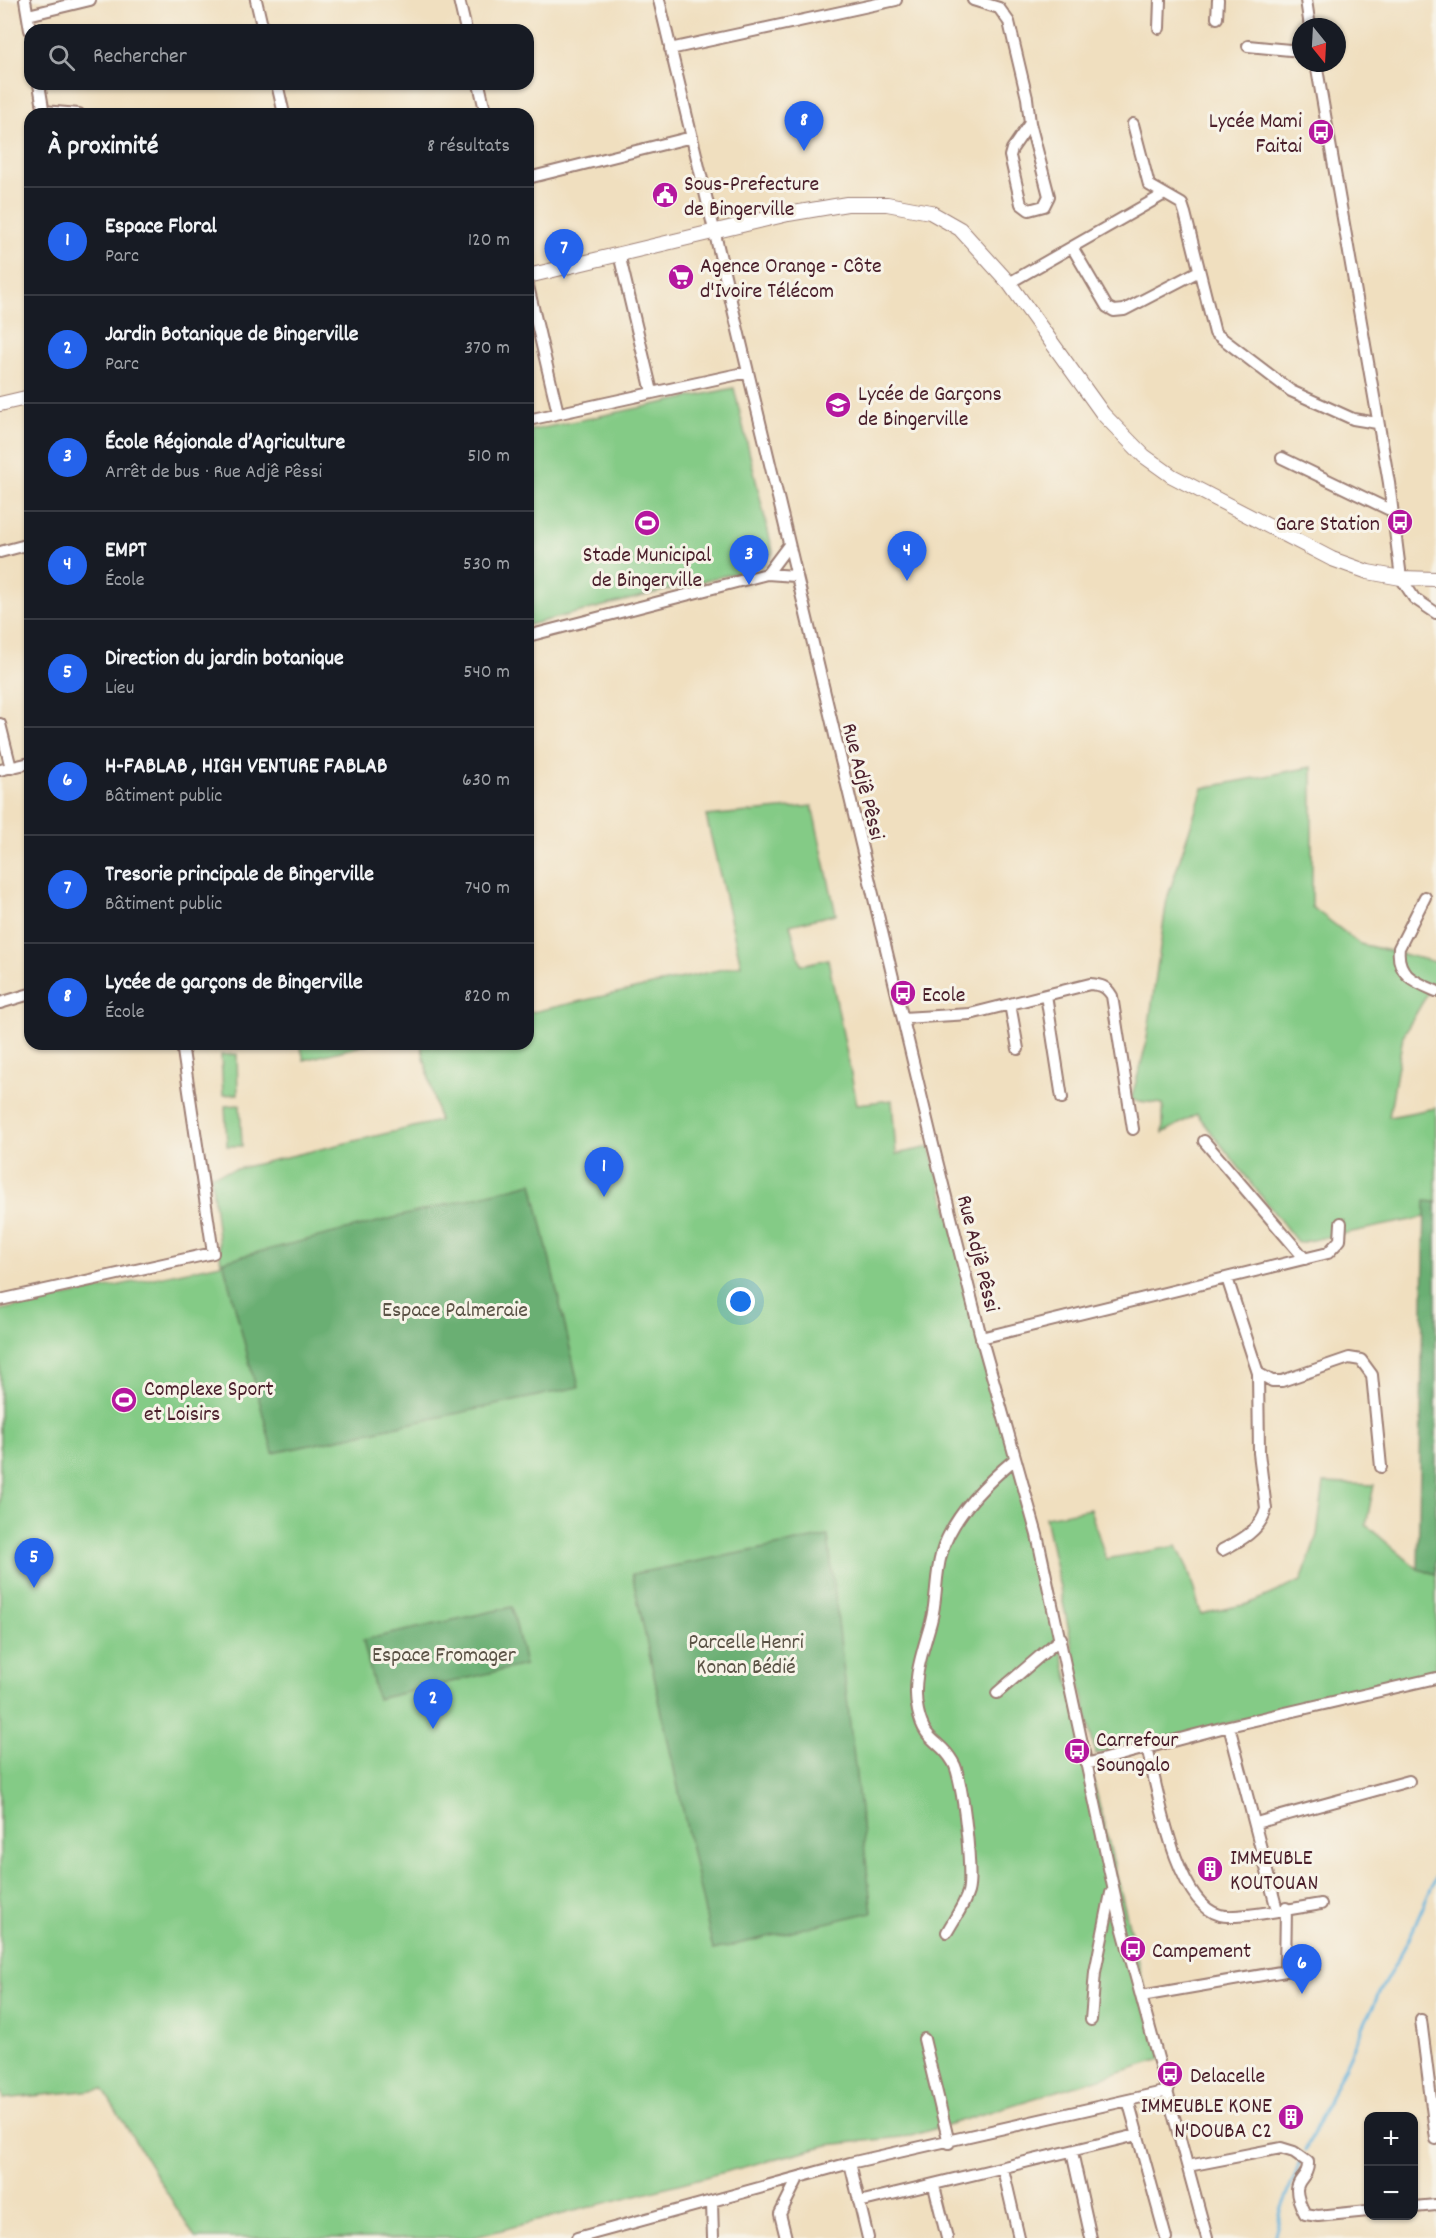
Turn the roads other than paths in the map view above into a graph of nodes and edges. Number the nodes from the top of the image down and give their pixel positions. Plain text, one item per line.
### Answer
1 (25, 0) edge
2 (90, 0) edge
3 (256, 0) edge
4 (459, 0) edge
5 (659, 0) edge
6 (896, 0) edge
7 (973, 0) edge
8 (1160, 0) edge
9 (1218, 0) edge
10 (1306, 0) edge
11 (28, 15) junction
12 (1217, 18) dead end
13 (1309, 18) edge
14 (29, 24) edge
15 (262, 24) edge
16 (465, 24) edge
17 (1159, 28) dead end
18 (1248, 46) dead end
19 (670, 49) junction
20 (1292, 50) edge
21 (1318, 72) edge
22 (40, 90) edge
23 (278, 90) edge
24 (480, 90) edge
25 (43, 108) edge
26 (283, 108) edge
27 (485, 108) edge
28 (1030, 123) junction
29 (1133, 124) dead end
30 (692, 137) junction
31 (534, 176) edge
32 (1163, 195) junction
33 (714, 232) junction
34 (1072, 247) junction
35 (619, 254) junction
36 (1199, 271) junction
37 (534, 275) edge
38 (1009, 283) junction
39 (534, 311) edge
40 (748, 372) junction
41 (652, 392) junction
42 (24, 398) edge
43 (0, 404) edge
44 (558, 413) junction
45 (534, 419) edge
46 (1377, 423) junction
47 (1282, 458) dead end
48 (1392, 511) junction
49 (24, 546) edge
50 (788, 546) junction
51 (0, 552) edge
52 (766, 574) junction
53 (795, 576) junction
54 (1401, 578) junction
55 (1436, 579) edge
56 (1436, 613) edge
57 (534, 634) edge
58 (0, 724) edge
59 (24, 764) edge
60 (6, 769) edge
61 (1425, 897) dead end
62 (1436, 991) edge
63 (1046, 995) junction
64 (24, 996) edge
65 (0, 1003) edge
66 (1010, 1004) junction
67 (903, 1018) junction
68 (1018, 1049) dead end
69 (183, 1050) edge
70 (1062, 1098) dead end
71 (1133, 1129) dead end
72 (1204, 1141) dead end
73 (1341, 1223) dead end
74 (1305, 1258) junction
75 (1227, 1278) junction
76 (0, 1300) edge
77 (981, 1338) junction
78 (1258, 1373) junction
79 (1015, 1459) junction
80 (1381, 1467) dead end
81 (1222, 1550) dead end
82 (1061, 1638) junction
83 (1436, 1678) edge
84 (997, 1693) dead end
85 (1229, 1726) junction
86 (1147, 1747) junction
87 (1086, 1764) junction
88 (1410, 1781) dead end
89 (1256, 1823) junction
90 (1113, 1886) junction
91 (1321, 1904) dead end
92 (1281, 1909) junction
93 (947, 1932) dead end
94 (1315, 1966) dead end
95 (1285, 1971) junction
96 (1141, 1996) junction
97 (1091, 2020) dead end
98 (1421, 2020) dead end
99 (924, 2039) dead end
100 (1168, 2091) junction
101 (1128, 2100) junction
102 (1137, 2135) junction
103 (1436, 2139) edge
104 (949, 2143) junction
105 (1072, 2152) junction
106 (850, 2163) junction
107 (1188, 2166) junction
108 (1004, 2169) junction
109 (797, 2180) junction
110 (934, 2186) junction
111 (712, 2202) junction
112 (859, 2202) junction
113 (1436, 2205) edge
114 (1418, 2207) edge
115 (1364, 2211) edge
116 (577, 2238) edge
117 (713, 2238) edge
118 (786, 2238) edge
119 (868, 2238) edge
120 (947, 2238) edge
121 (1019, 2238) edge
122 (1091, 2238) edge
123 (1166, 2238) edge
124 (1207, 2238) edge

1 - 11 street
2 - 11 street
3 - 15 street
4 - 16 street
5 - 19 street, Rue Adjê Pêssi
6 - 19 street
7 - 28 street
8 - 17 street
9 - 12 street
10 - 13 street
11 - 14 street
18 - 20 street
19 - 30 street, Rue Adjê Pêssi
21 - 46 street
22 - 25 street
23 - 26 street
24 - 27 street
28 - 28 street
29 - 32 street
30 - 31 street
30 - 33 street, Rue Adjê Pêssi
32 - 34 street
32 - 36 street
33 - 35 main road
33 - 38 main road
33 - 40 street, Rue Adjê Pêssi
34 - 36 street
34 - 38 street
35 - 37 main road
35 - 41 street
36 - 46 street
38 - 54 main road
39 - 44 street
40 - 41 street
40 - 50 street, Rue Adjê Pêssi
41 - 44 street
42 - 43 main road
44 - 45 street
46 - 48 street
47 - 48 street
48 - 54 street
49 - 51 street
50 - 52 street
50 - 53 street, Rue Adjê Pêssi
52 - 53 street
52 - 57 street
53 - 67 street, Rue Adjê Pêssi
54 - 55 main road
54 - 56 street
58 - 60 street
59 - 60 street
61 - 62 street
63 - 66 street
63 - 70 street
63 - 71 street
64 - 65 street
66 - 67 street
66 - 68 street
67 - 77 street, Rue Adjê Pêssi
69 - 76 street
72 - 74 street
73 - 74 street
74 - 75 street
75 - 77 street
75 - 78 street
77 - 79 street, Rue Adjê Pêssi
78 - 80 street
78 - 81 street
79 - 82 street, Rue Adjê Pêssi
79 - 93 street
82 - 84 street
82 - 87 street, Rue Adjê Pêssi
83 - 85 street
85 - 86 street
85 - 89 street
86 - 87 street
86 - 92 street
87 - 90 street, Rue Adjê Pêssi
88 - 89 street
89 - 92 street
90 - 96 street, Rue Adjê Pêssi
90 - 97 street
91 - 92 street
92 - 95 street
94 - 95 street
95 - 96 street
96 - 100 street, Rue Adjê Pêssi
98 - 103 street
99 - 104 street
100 - 101 street
100 - 107 street, Rue Adjê Pêssi
101 - 102 street
101 - 104 street
102 - 105 street
102 - 123 street
104 - 106 street
105 - 108 street
105 - 122 street
106 - 109 street
106 - 112 street
107 - 115 street
107 - 124 street, Rue Adjê Pêssi
108 - 110 street
108 - 121 street
109 - 111 street
109 - 118 street
110 - 112 street
110 - 120 street
111 - 116 street
111 - 117 street
112 - 119 street
113 - 114 street

